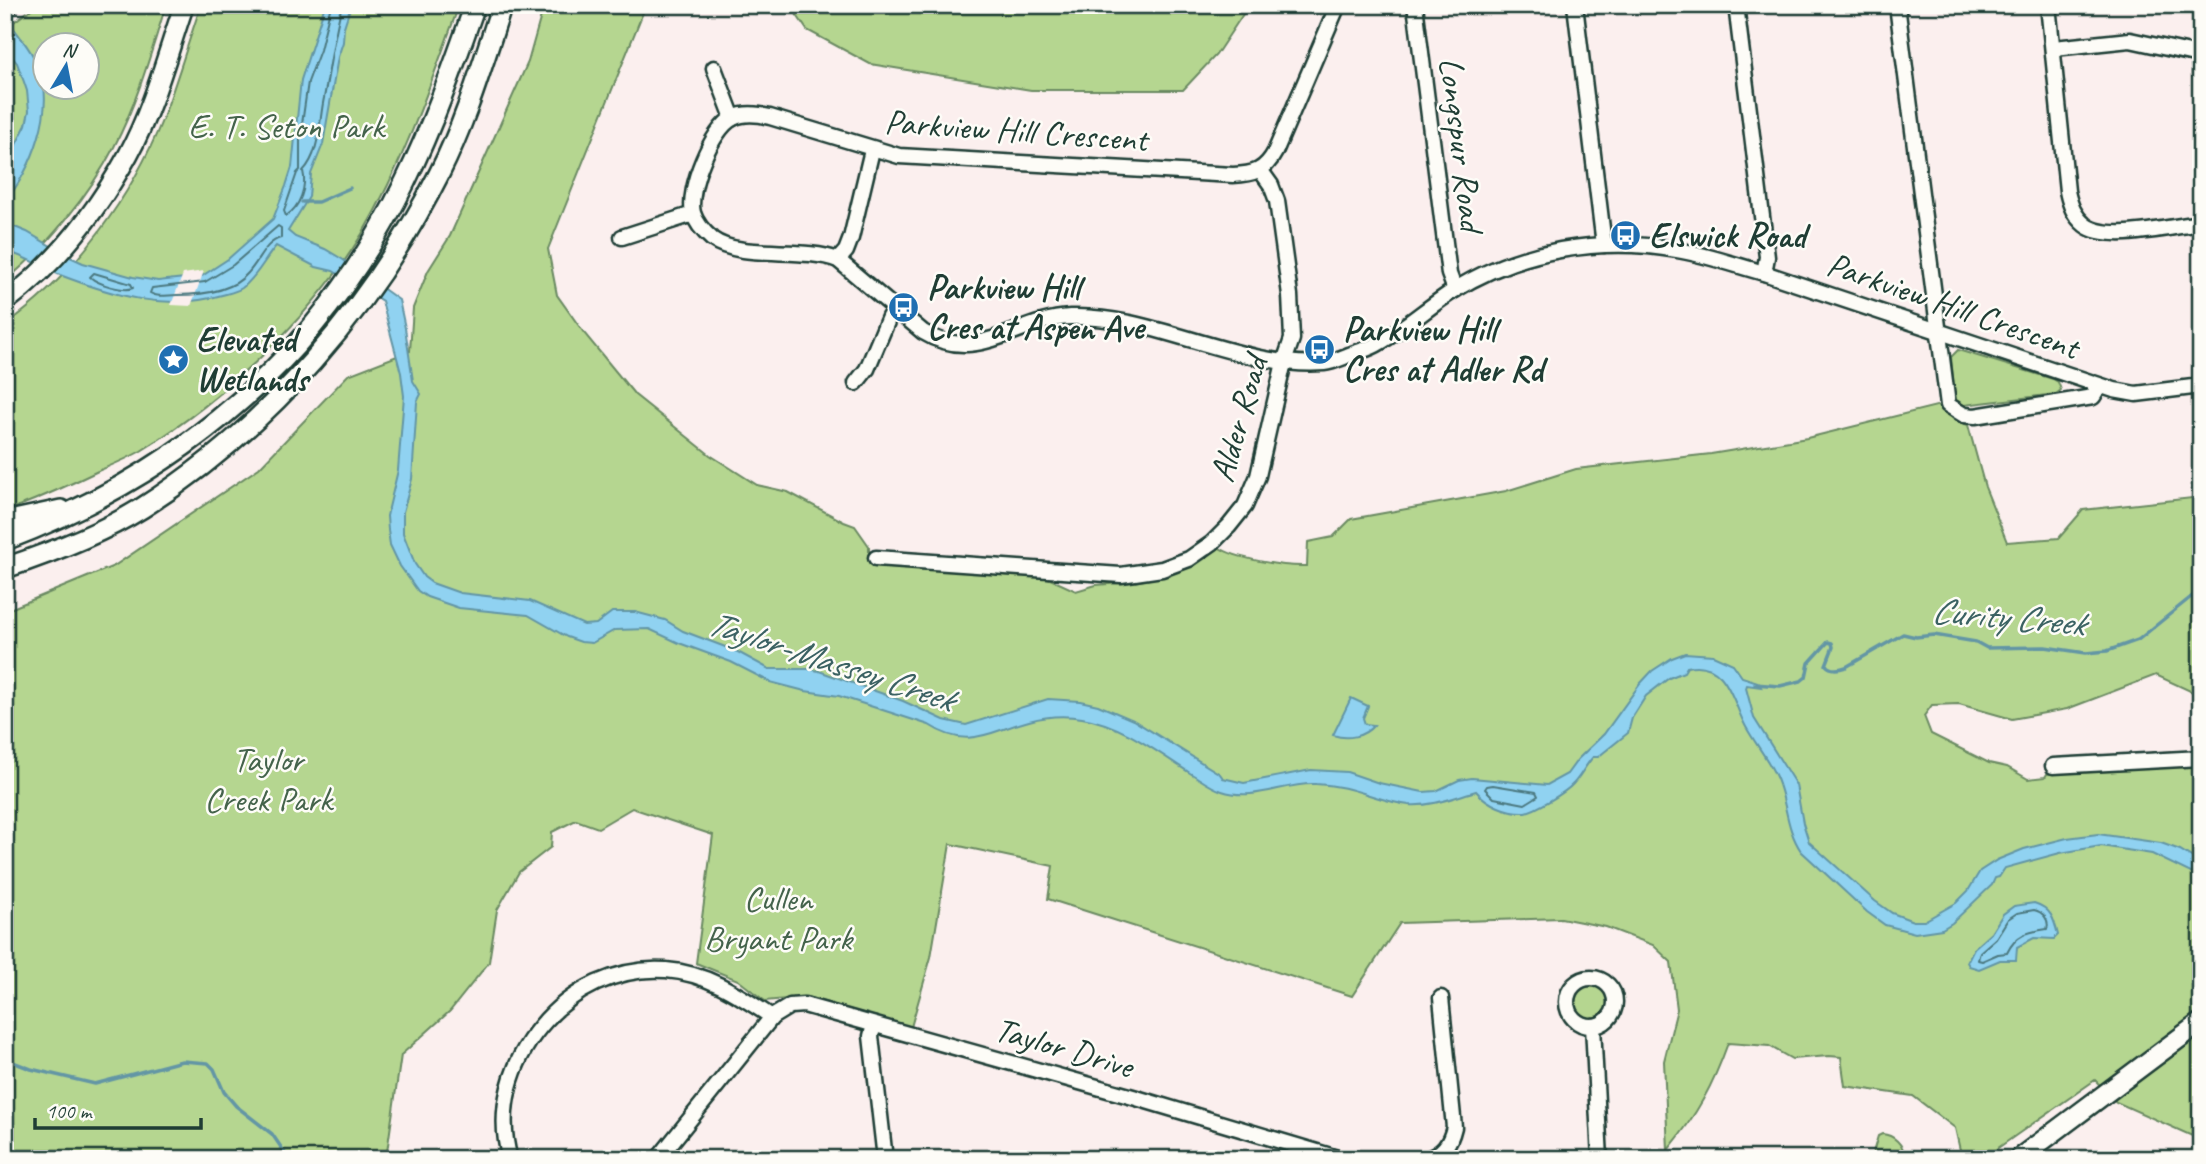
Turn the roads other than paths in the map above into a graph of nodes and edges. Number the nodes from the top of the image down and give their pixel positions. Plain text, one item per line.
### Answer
1 (184, 5) edge
2 (475, 5) edge
3 (502, 5) edge
4 (1338, 5) edge
5 (1415, 5) edge
6 (1575, 5) edge
7 (1736, 5) edge
8 (1897, 5) edge
9 (2048, 5) edge
10 (2054, 48) junction
11 (2200, 54) edge
12 (714, 68) dead end
13 (2201, 75) edge
14 (733, 118) junction
15 (872, 150) junction
16 (1261, 171) junction
17 (693, 214) junction
18 (2201, 223) edge
19 (622, 237) dead end
20 (1604, 245) junction
21 (838, 260) junction
22 (1764, 273) junction
23 (1455, 290) junction
24 (5, 302) edge
25 (895, 309) junction
26 (1938, 330) junction
27 (1284, 362) junction
28 (856, 383) dead end
29 (2100, 386) junction
30 (2201, 386) edge
31 (86, 506) junction
32 (5, 522) edge
33 (5, 540) edge
34 (39, 556) junction
35 (876, 558) dead end
36 (5, 568) edge
37 (5, 573) edge
38 (2201, 758) edge
39 (2053, 766) dead end
40 (1441, 998) dead end
41 (772, 1017) junction
42 (2201, 1022) edge
43 (874, 1025) junction
44 (1593, 1026) dead end
45 (510, 1159) edge
46 (658, 1159) edge
47 (885, 1159) edge
48 (1341, 1159) edge
49 (1426, 1159) edge
50 (1600, 1159) edge
51 (2018, 1159) edge

1 - 24 main road
2 - 31 highway
3 - 34 highway
4 - 16 street
5 - 23 street, Longspur Road
6 - 20 street
7 - 22 street
8 - 26 street
9 - 10 street
10 - 11 street
10 - 18 street
11 - 13 street
12 - 14 street
14 - 15 street, Parkview Hill Crescent
14 - 17 street
15 - 16 street, Parkview Hill Crescent
15 - 21 street
16 - 27 street, Alder Road
17 - 19 street
17 - 21 street, Parkview Hill Crescent
20 - 22 street, Parkview Hill Crescent
20 - 23 street, Parkview Hill Crescent
21 - 25 street, Parkview Hill Crescent
22 - 26 street, Parkview Hill Crescent
23 - 27 street, Parkview Hill Crescent
25 - 27 street, Parkview Hill Crescent
25 - 28 street
26 - 29 street, Parkview Hill Crescent
26 - 29 street
27 - 35 street, Alder Road
29 - 30 street, Parkview Hill Crescent
31 - 32 highway
31 - 33 highway
34 - 36 highway
34 - 37 highway
38 - 39 street
40 - 49 street
41 - 43 street, Taylor Drive
41 - 45 street
41 - 46 street
42 - 51 main road
43 - 47 street
43 - 48 street, Taylor Drive
44 - 50 street

